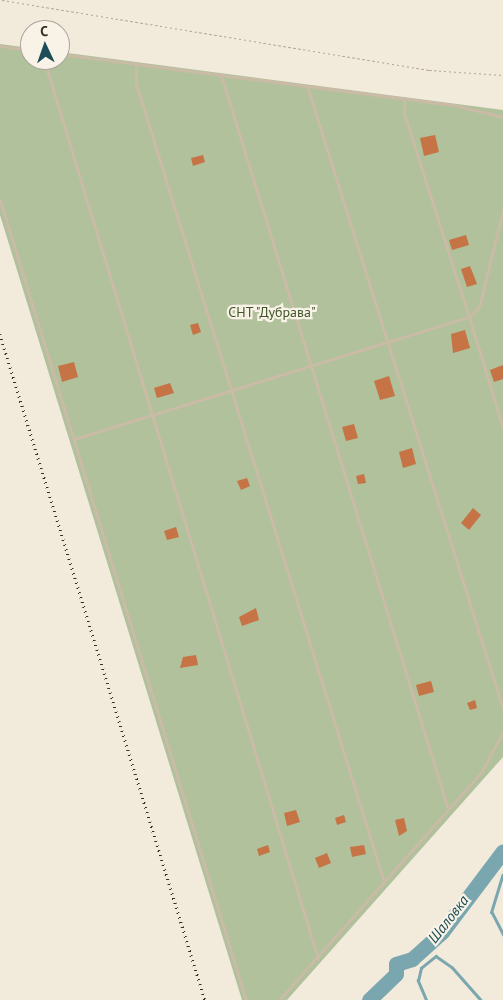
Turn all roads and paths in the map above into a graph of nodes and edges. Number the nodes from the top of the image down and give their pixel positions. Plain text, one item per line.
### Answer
1 (2, 0) edge
2 (0, 46) edge
3 (20, 49) edge
4 (70, 55) edge
5 (136, 64) junction
6 (47, 70) edge
7 (503, 74) edge
8 (222, 75) junction
9 (307, 86) junction
10 (404, 99) junction
11 (503, 117) edge
12 (0, 200) edge
13 (503, 210) edge
14 (469, 316) junction
15 (388, 342) junction
16 (310, 366) junction
17 (231, 390) junction
18 (153, 414) junction
19 (503, 428) edge
20 (74, 439) junction
21 (503, 709) edge
22 (503, 732) edge
23 (447, 806) junction
24 (384, 882) junction
25 (318, 959) junction
26 (246, 1000) edge
27 (279, 1000) edge

1 - 7 path
2 - 3 lane
4 - 5 lane
5 - 8 lane
5 - 17 lane
6 - 18 lane
8 - 9 lane
8 - 16 lane
9 - 10 lane
9 - 15 lane
10 - 11 lane
10 - 14 lane
12 - 20 lane
13 - 14 lane
14 - 15 lane
14 - 19 lane
15 - 16 lane
15 - 21 lane
16 - 17 lane
16 - 23 lane
17 - 18 lane
17 - 24 lane
18 - 20 lane
18 - 25 lane
20 - 26 lane
22 - 23 lane
23 - 24 lane
24 - 25 lane
25 - 27 lane

